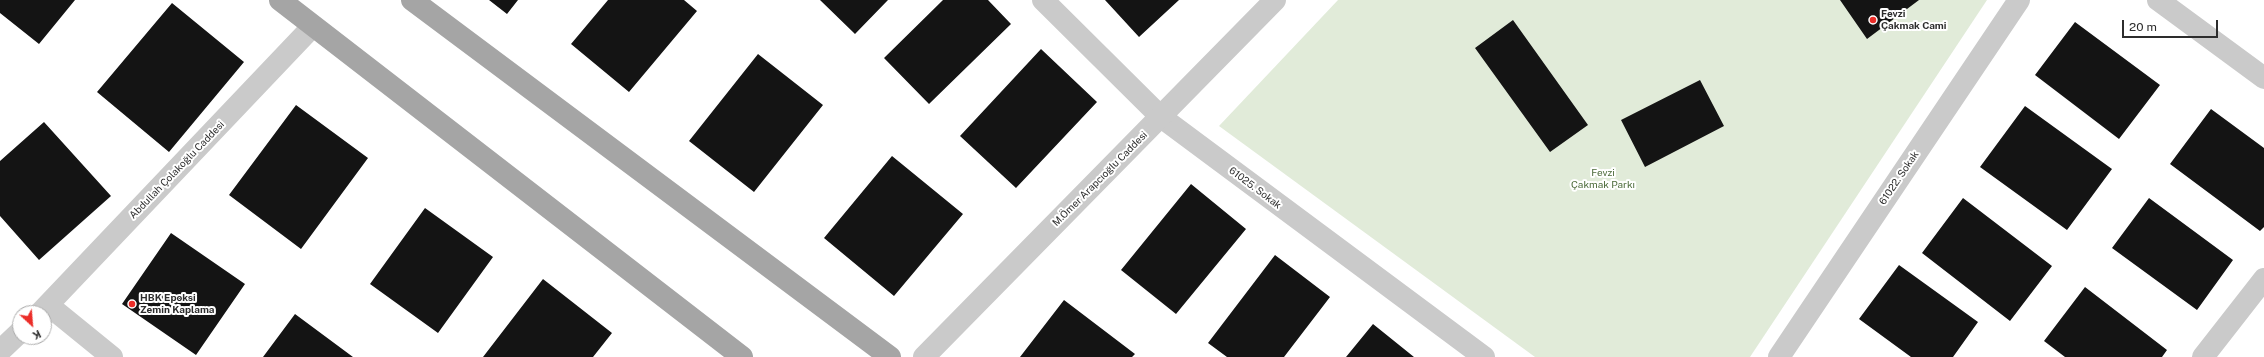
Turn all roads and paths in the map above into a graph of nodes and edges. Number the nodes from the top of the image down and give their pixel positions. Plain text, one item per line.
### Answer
1 (280, 0) edge
2 (412, 0) edge
3 (1042, 0) edge
4 (1275, 0) edge
5 (2020, 0) edge
6 (2158, 0) edge
7 (313, 26) junction
8 (2264, 78) edge
9 (1161, 117) junction
10 (2264, 279) edge
11 (48, 305) edge
12 (52, 315) edge
13 (12, 340) edge
14 (0, 351) edge
15 (112, 357) edge
16 (742, 357) edge
17 (890, 357) edge
18 (924, 357) edge
19 (1484, 357) edge
20 (1779, 357) edge
21 (2203, 357) edge

1 - 7 main road
2 - 17 main road
3 - 9 street, 61025. Sokak
4 - 9 street, M.Ömer Arapcıoğlu Caddesi
5 - 20 street, 61022. Sokak
6 - 8 street
7 - 11 street, Abdullah Çolakoğlu Caddesi
7 - 16 main road
9 - 18 street, M.Ömer Arapcıoğlu Caddesi
9 - 19 street, 61025. Sokak
10 - 21 street
12 - 15 street
13 - 14 street

